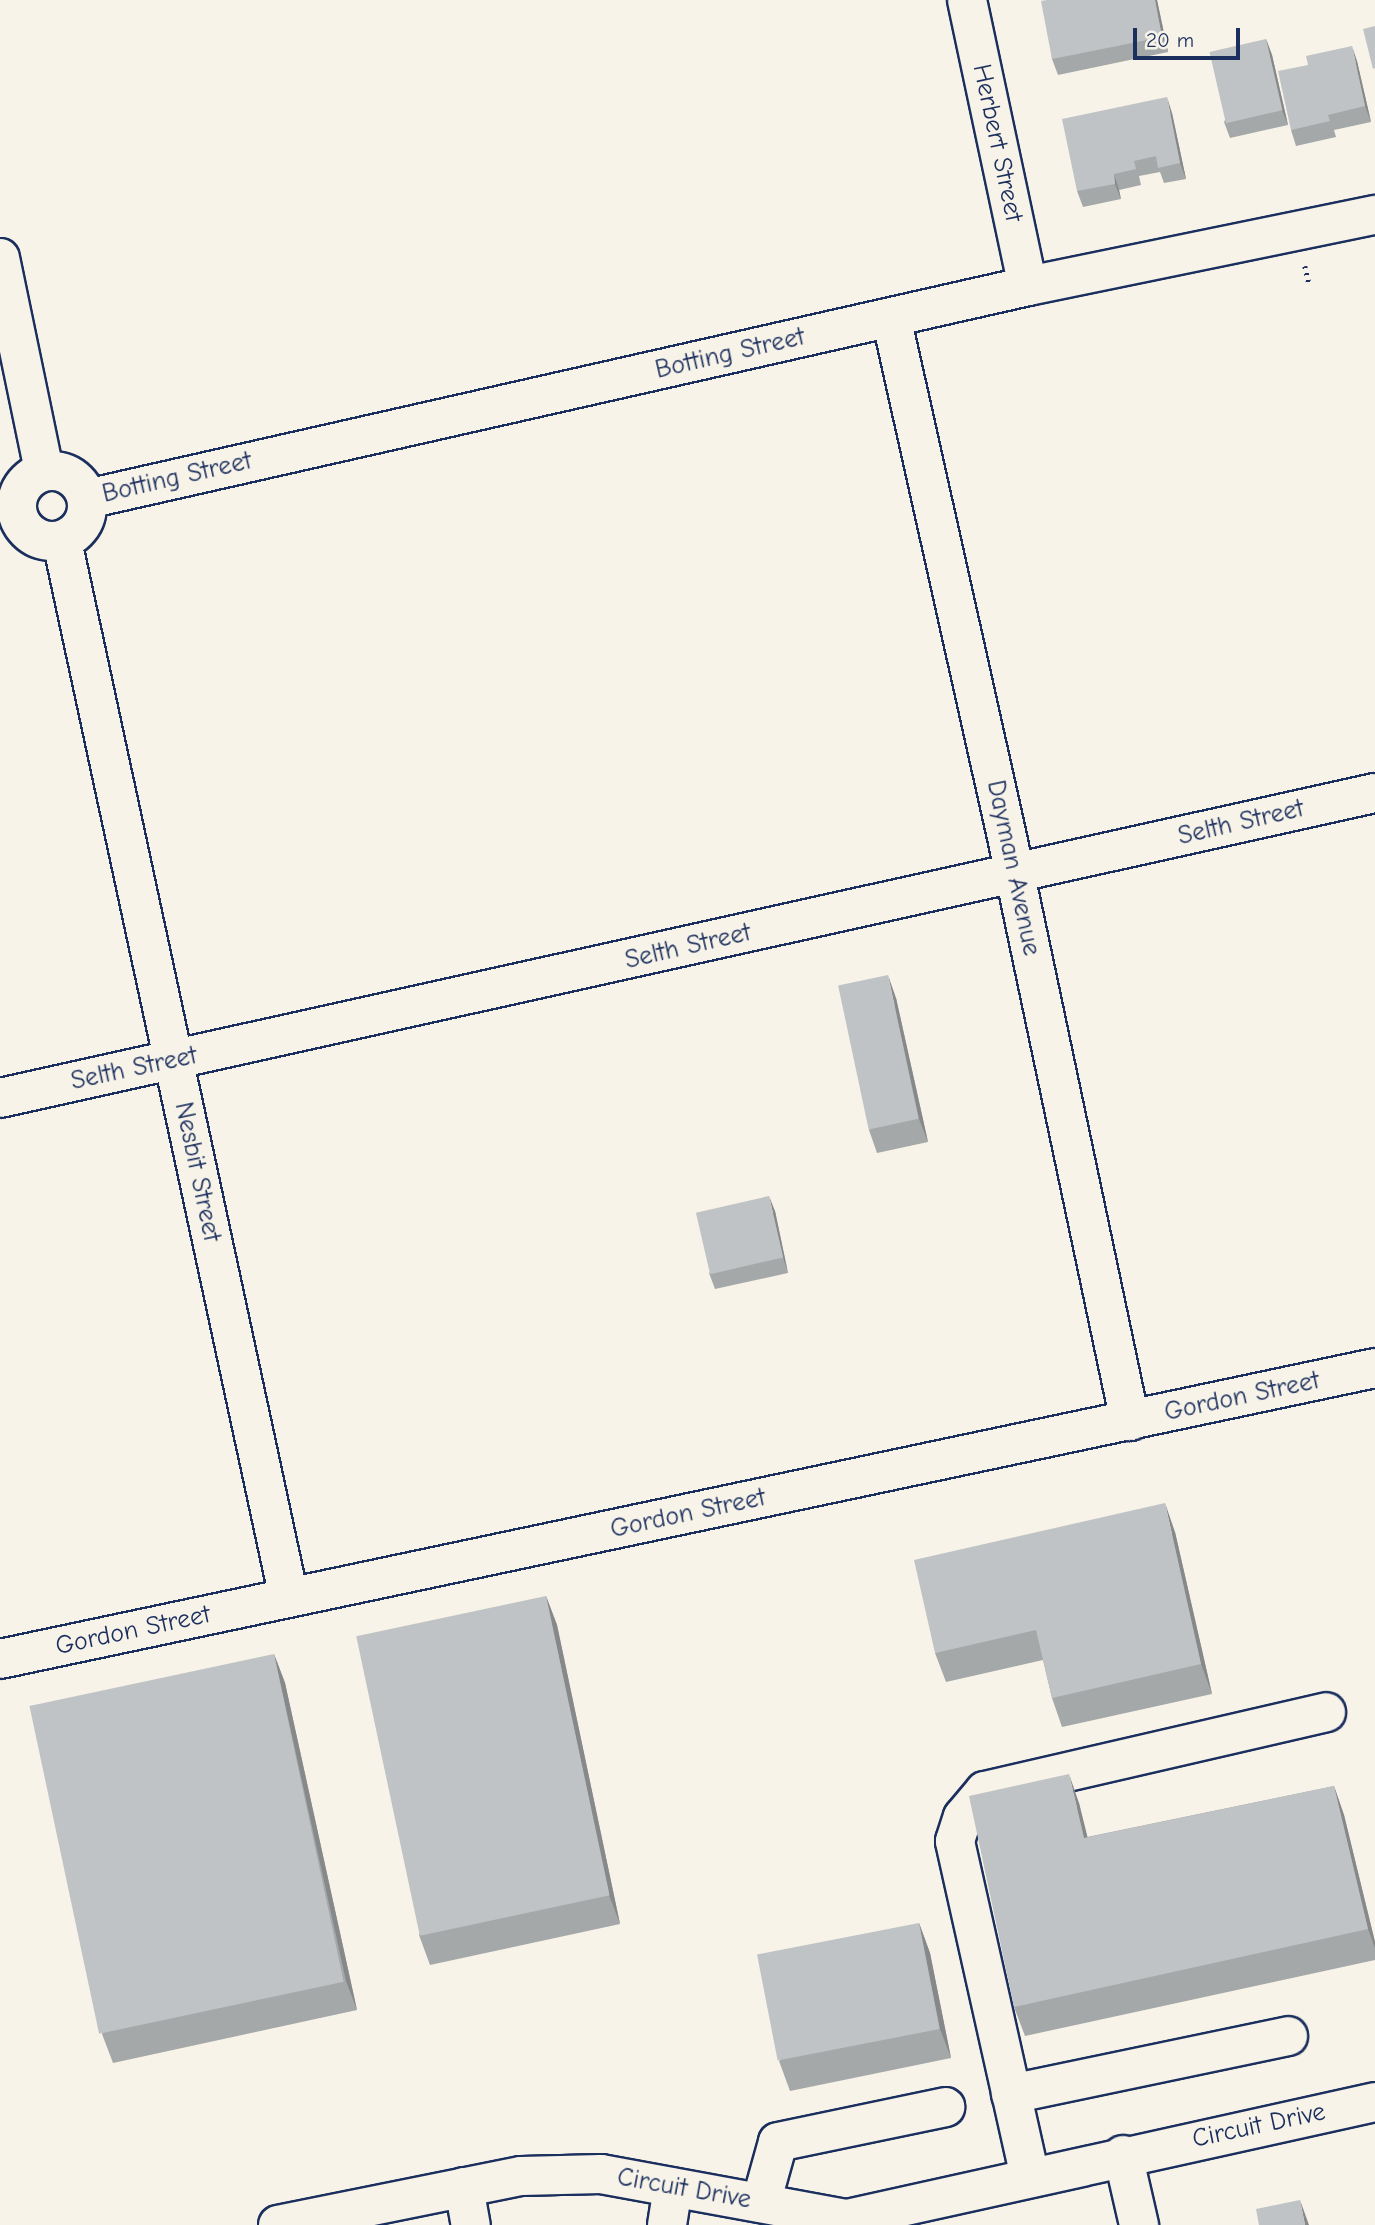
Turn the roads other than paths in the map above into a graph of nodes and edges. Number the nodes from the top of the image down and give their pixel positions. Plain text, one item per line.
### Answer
1 (967, 0) edge
2 (1375, 215) edge
3 (0, 258) edge
4 (1028, 286) junction
5 (891, 317) junction
6 (44, 471) junction
7 (87, 499) junction
8 (9, 518) edge
9 (62, 541) junction
10 (1375, 793) edge
11 (1015, 874) junction
12 (173, 1061) junction
13 (0, 1098) edge
14 (1375, 1368) edge
15 (1129, 1421) junction
16 (289, 1598) junction
17 (0, 1659) edge
18 (1325, 1712) dead end
19 (1288, 2036) dead end
20 (1011, 2094) junction
21 (1375, 2102) edge
22 (945, 2107) dead end
23 (1124, 2155) junction
24 (1030, 2176) junction
25 (464, 2187) junction
26 (673, 2187) junction
27 (761, 2203) junction
28 (278, 2225) edge
29 (471, 2225) edge
30 (667, 2225) edge
31 (1139, 2225) edge

1 - 4 street, Herbert Street
2 - 4 street, Botting Street
3 - 6 street
4 - 5 street, Botting Street
5 - 7 street, Botting Street
5 - 11 street, Dayman Avenue
6 - 7 street
6 - 8 street
7 - 9 street
8 - 9 street
9 - 12 street, Nesbit Street
10 - 11 street, Selth Street
11 - 12 street, Selth Street
11 - 15 street, Dayman Avenue
12 - 13 street, Selth Street
12 - 16 street, Nesbit Street
14 - 15 street, Gordon Street
15 - 16 street, Gordon Street
16 - 17 street, Gordon Street
18 - 20 street
19 - 20 street
20 - 24 street
21 - 23 street, Circuit Drive
22 - 27 street
23 - 24 street, Circuit Drive
23 - 31 street
24 - 27 street, Circuit Drive
25 - 26 street, Circuit Drive
25 - 28 street, Circuit Drive
25 - 29 street
26 - 27 street, Circuit Drive
26 - 30 street

